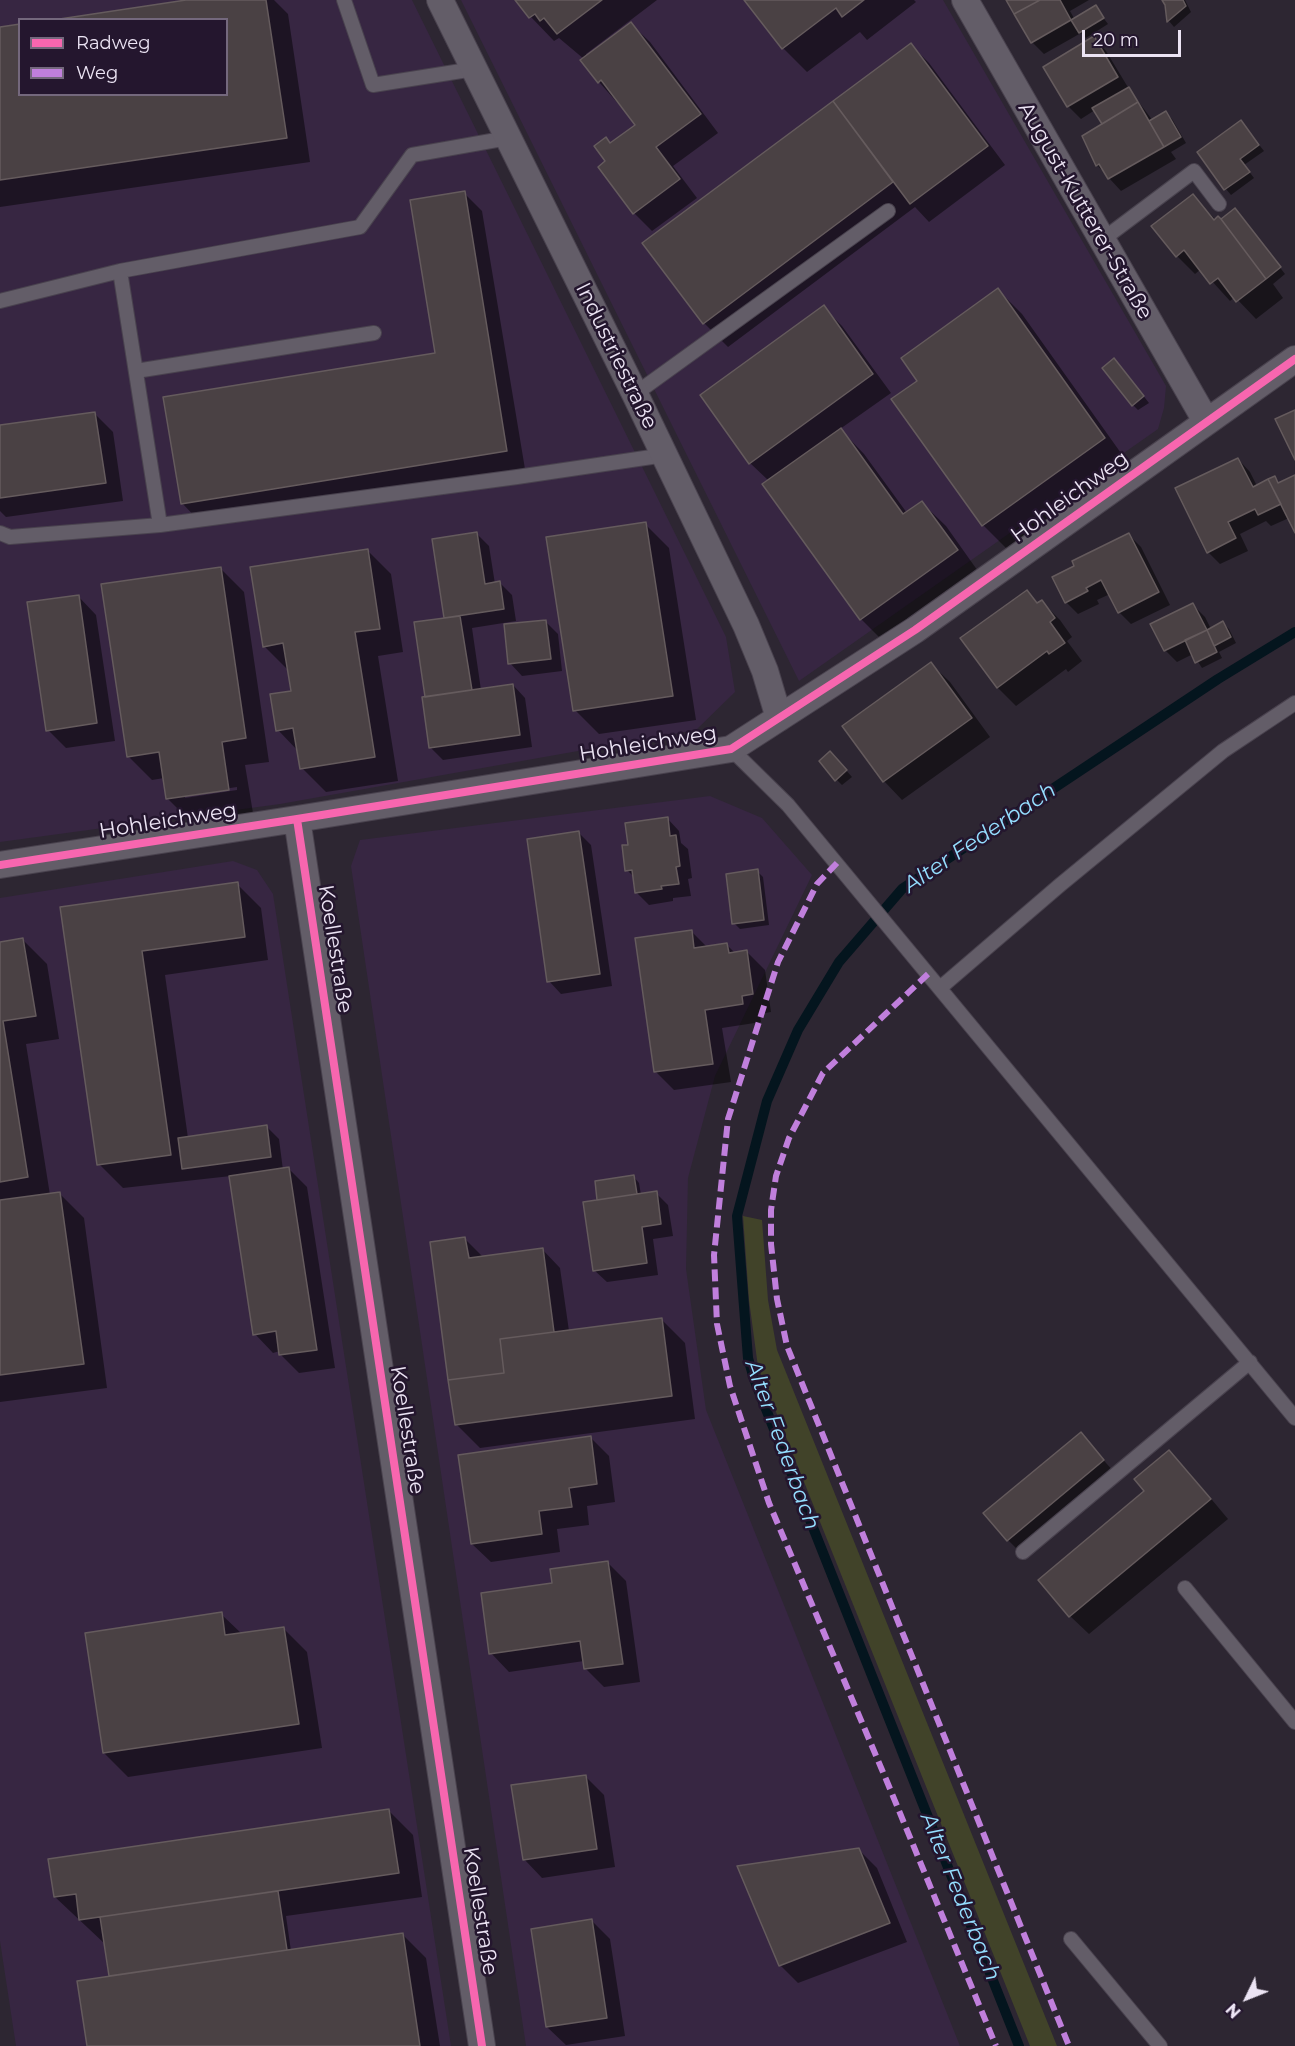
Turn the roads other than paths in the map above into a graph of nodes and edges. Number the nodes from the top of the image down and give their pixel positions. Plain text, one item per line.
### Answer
1 (344, 0) edge
2 (440, 0) edge
3 (965, 0) edge
4 (474, 69) junction
5 (508, 138) junction
6 (1219, 204) dead end
7 (888, 211) dead end
8 (1102, 240) junction
9 (120, 271) junction
10 (0, 301) edge
11 (374, 333) dead end
12 (1295, 359) edge
13 (136, 371) junction
14 (635, 394) junction
15 (1206, 421) junction
16 (665, 455) junction
17 (160, 525) junction
18 (0, 533) edge
19 (1295, 703) edge
20 (779, 718) junction
21 (731, 748) junction
22 (297, 819) junction
23 (0, 865) edge
24 (940, 988) junction
25 (1250, 1362) junction
26 (1295, 1418) edge
27 (1023, 1552) dead end
28 (1185, 1587) dead end
29 (1295, 1722) edge
30 (1071, 1939) dead end
31 (482, 2046) edge
32 (1160, 2046) edge

1 - 4 lane
2 - 4 street, Industriestraße
3 - 8 street, August-Kutterer-Straße
4 - 5 street, Industriestraße
5 - 9 lane
5 - 14 street, Industriestraße
6 - 8 lane
7 - 14 lane
8 - 15 street, August-Kutterer-Straße
9 - 10 lane
9 - 13 lane
11 - 13 lane
12 - 15 street, Hohleichweg
13 - 17 lane
14 - 16 street, Industriestraße
15 - 20 street, Hohleichweg
16 - 17 lane
16 - 20 street, Industriestraße
17 - 18 lane
19 - 24 lane
20 - 21 street, Hohleichweg
21 - 22 street, Hohleichweg
21 - 24 lane
22 - 23 street, Hohleichweg
22 - 31 street, Koellestraße
24 - 25 lane
25 - 26 lane
25 - 27 lane
28 - 29 lane
30 - 32 lane

